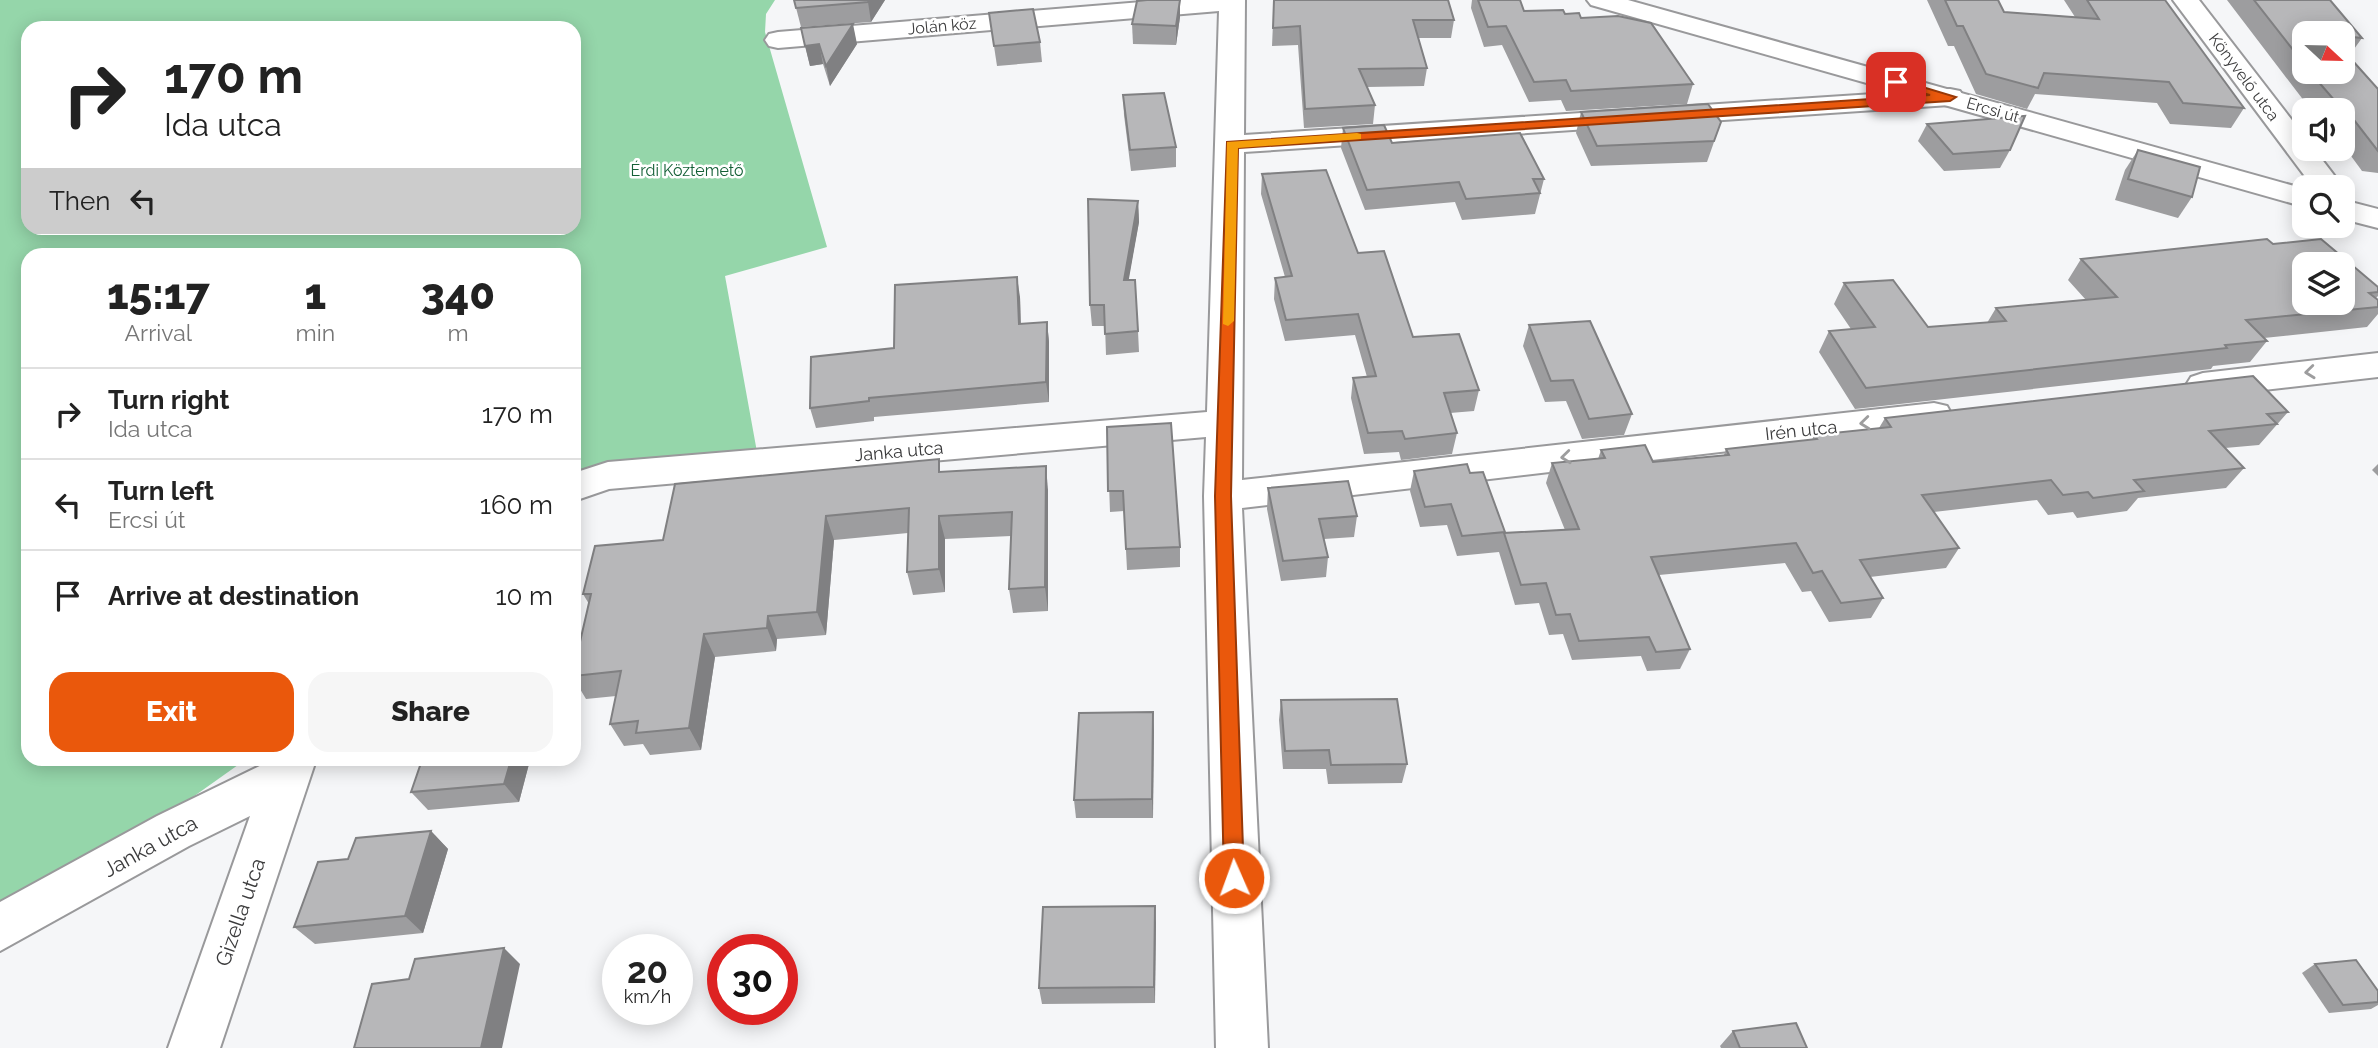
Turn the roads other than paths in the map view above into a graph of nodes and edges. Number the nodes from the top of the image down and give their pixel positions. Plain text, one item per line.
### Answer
1 (1600, 0) edge
2 (2186, 0) edge
3 (1232, 1) edge
4 (778, 40) dead end
5 (1950, 97) junction
6 (1232, 145) junction
7 (2319, 175) edge
8 (2292, 194) edge
9 (2355, 209) edge
10 (2378, 219) edge
11 (2378, 365) edge
12 (2172, 388) edge
13 (1966, 412) edge
14 (1225, 423) junction
15 (581, 484) edge
16 (1223, 496) junction
17 (291, 768) edge
18 (0, 928) edge
19 (194, 1048) edge
20 (1242, 1048) edge

1 - 5 street, Ercsi út
2 - 7 street, Könyvelő utca
3 - 4 street, Jolán köz
3 - 6 street
5 - 6 street
5 - 8 street, Ercsi út
6 - 14 street
9 - 10 street
11 -> 12 street
13 -> 16 street, Irén utca
14 - 15 street, Janka utca
14 - 16 street
16 - 20 street
17 - 18 street, Janka utca
17 - 19 street, Gizella utca

